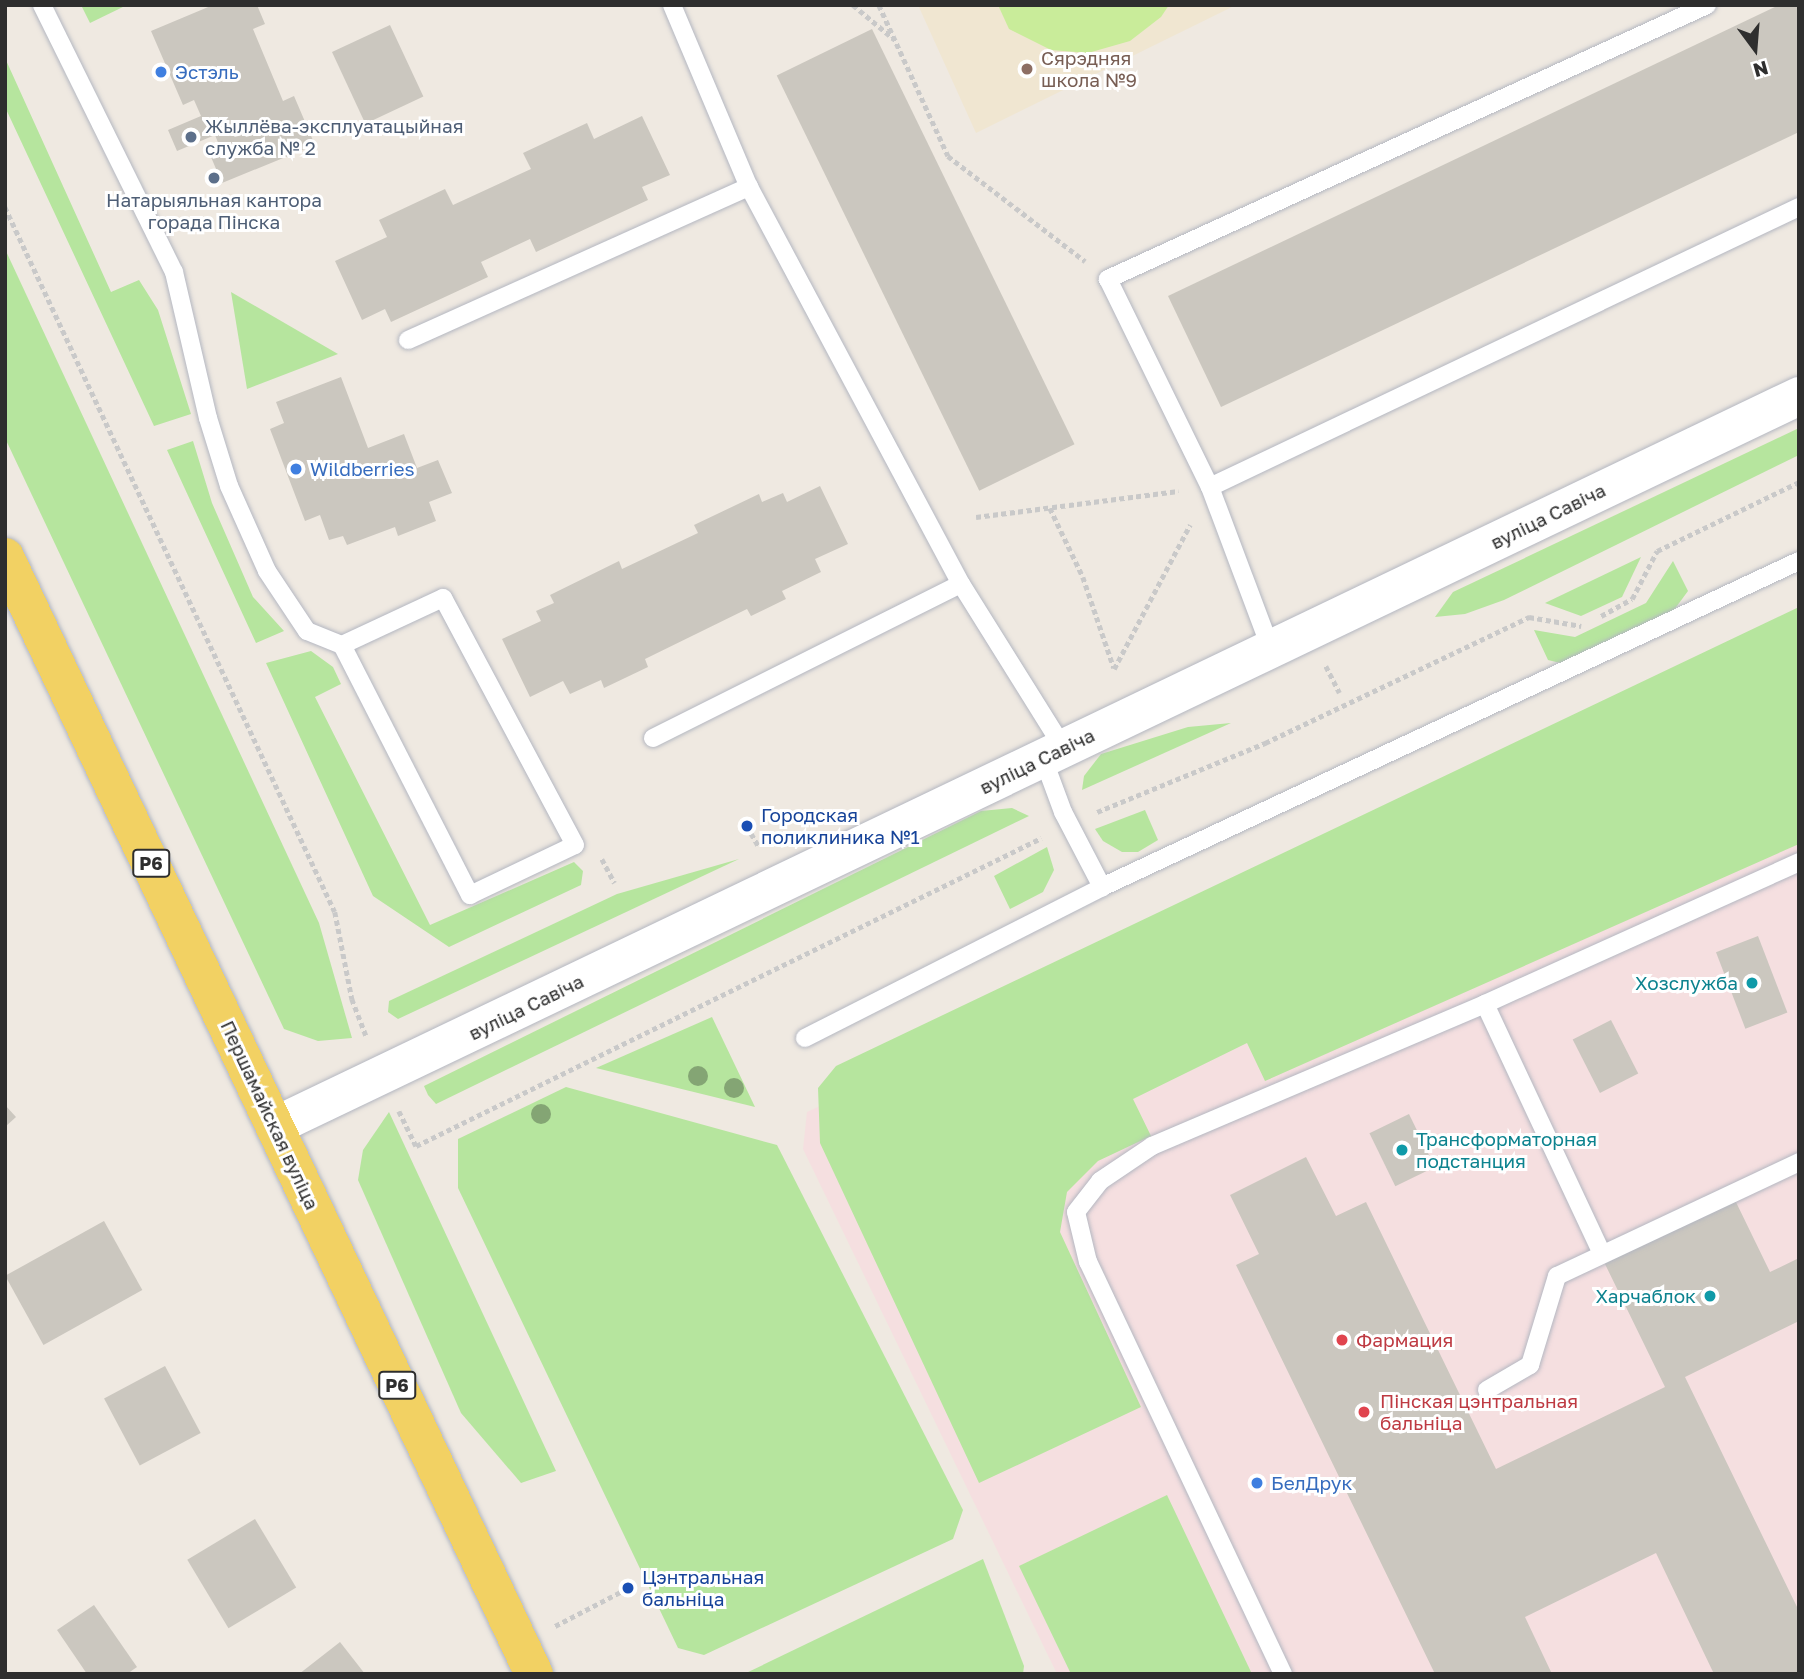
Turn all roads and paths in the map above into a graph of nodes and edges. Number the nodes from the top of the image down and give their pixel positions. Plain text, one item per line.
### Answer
1 (42, 5) edge
2 (672, 5) edge
3 (853, 5) edge
4 (880, 5) edge
5 (1707, 5) edge
6 (895, 40) junction
7 (749, 187) junction
8 (5, 207) edge
9 (1799, 207) edge
10 (1108, 279) junction
11 (408, 340) dead end
12 (1799, 396) edge
13 (1799, 482) edge
14 (1210, 487) junction
15 (1050, 508) junction
16 (976, 517) dead end
17 (5, 557) edge
18 (1799, 561) edge
19 (961, 584) junction
20 (342, 645) junction
21 (1271, 649) junction
22 (653, 738) dead end
23 (1053, 753) junction
24 (1072, 823) junction
25 (1799, 862) edge
26 (1102, 887) junction
27 (1485, 1004) junction
28 (805, 1038) dead end
29 (382, 1074) junction
30 (275, 1126) junction
31 (1799, 1162) edge
32 (1601, 1252) junction
33 (1487, 1390) dead end
34 (628, 1588) dead end
35 (527, 1659) edge
36 (1283, 1674) edge

1 - 20 lane
2 - 7 lane
3 - 6 path
4 - 6 path
5 - 10 lane
6 - 10 path
7 - 11 lane
7 - 19 lane
8 - 29 path
9 - 14 lane
10 - 14 lane
12 - 21 street, вуліца Савіча
13 - 24 path
14 - 15 path
14 - 15 path
14 - 21 lane
15 - 16 path
17 - 30 main road, Першамайская вуліца / Р6
18 - 26 lane
19 - 22 lane
19 - 23 lane
20 - 20 lane
21 - 23 street, вуліца Савіча
23 - 24 lane
23 - 29 street, вуліца Савіча
24 - 26 lane
24 - 29 path
25 - 27 lane
26 - 28 lane
27 - 32 lane
27 - 36 lane
29 - 30 street, вуліца Савіча
30 - 35 main road, Першамайская вуліца / Р6
31 - 32 lane
32 - 33 lane
34 - 35 path

